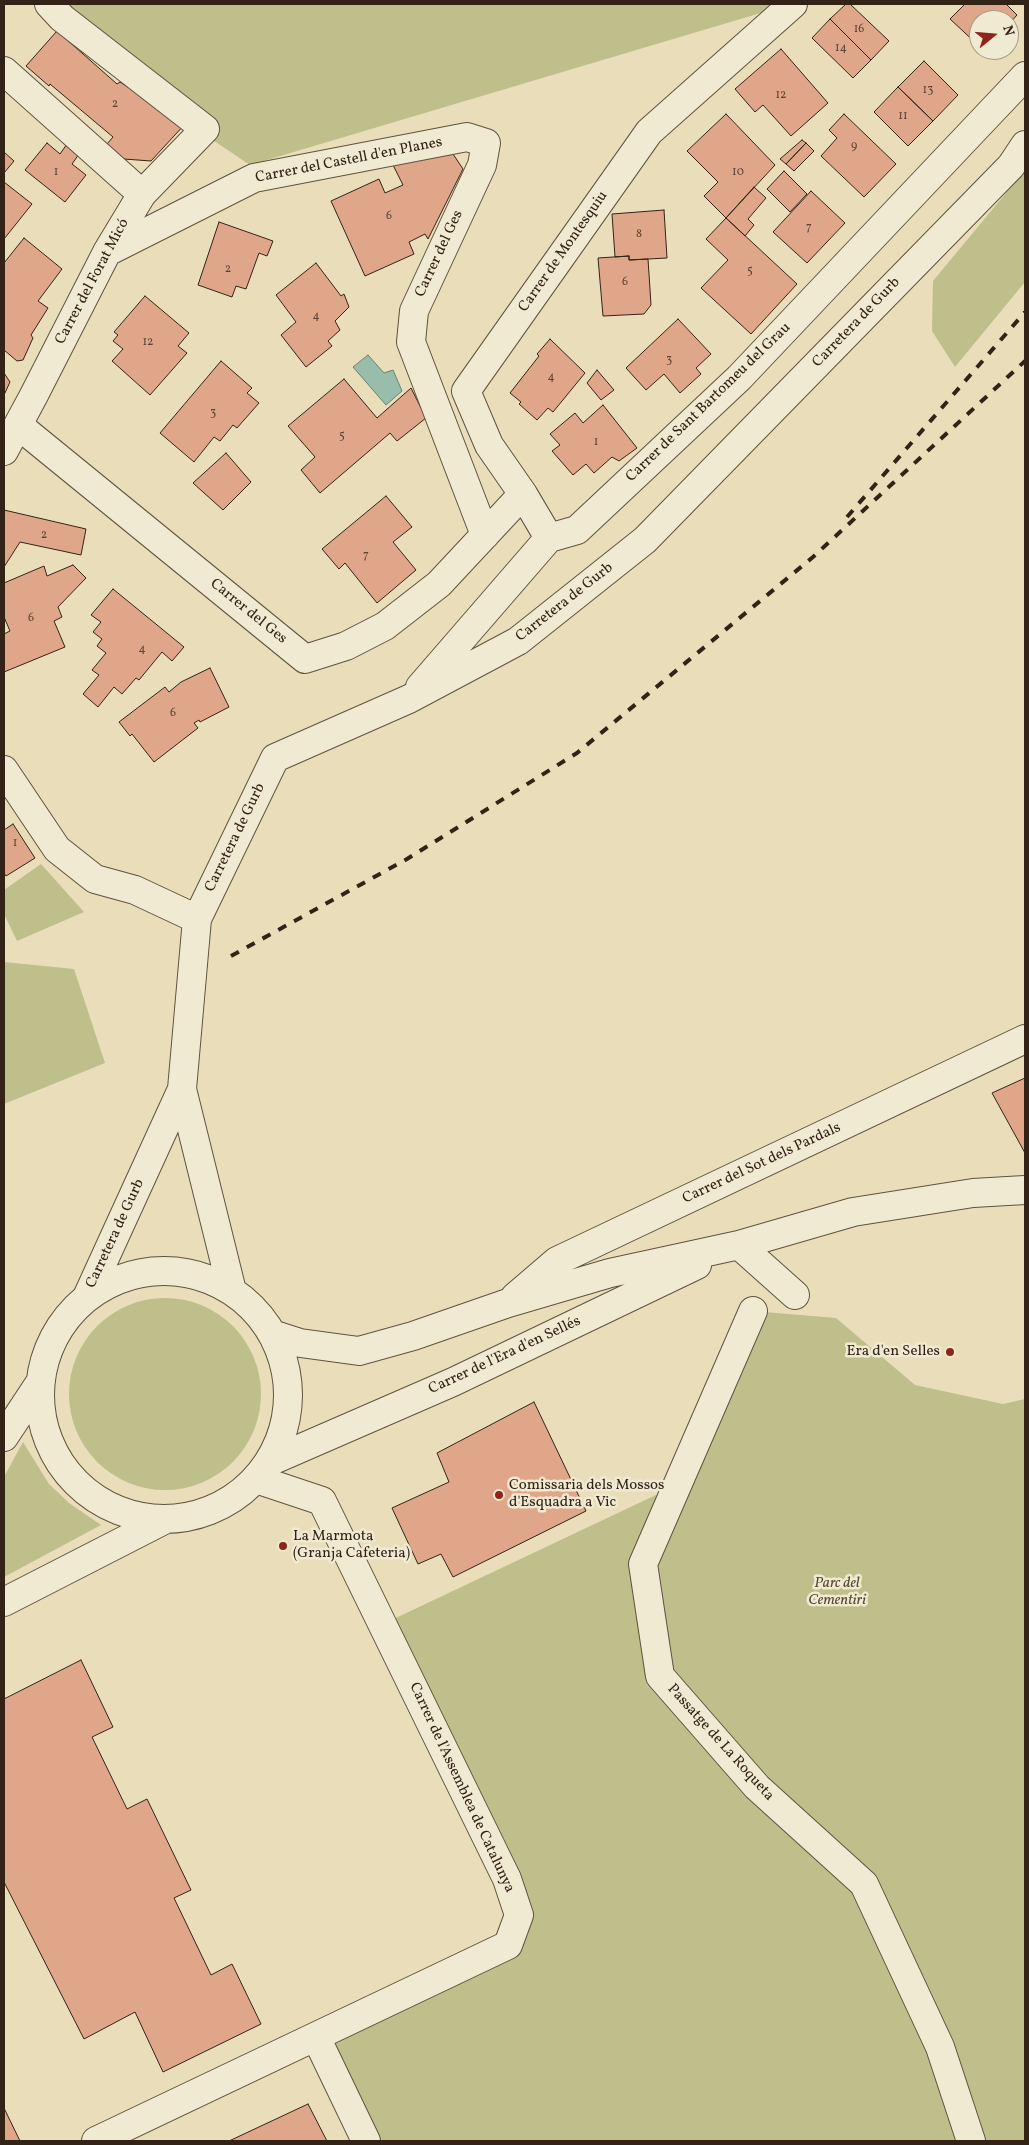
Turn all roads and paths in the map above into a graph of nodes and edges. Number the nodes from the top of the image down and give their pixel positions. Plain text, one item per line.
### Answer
1 (49, 4) edge
2 (793, 4) edge
3 (4, 71) edge
4 (1025, 76) edge
5 (486, 143) joint
6 (1025, 145) edge
7 (142, 194) junction
8 (107, 252) junction
9 (18, 425) junction
10 (4, 451) edge
11 (523, 494) junction
12 (485, 535) junction
13 (549, 538) junction
14 (409, 699) junction
15 (4, 770) edge
16 (197, 919) junction
17 (1025, 1039) edge
18 (182, 1088) junction
19 (1025, 1190) edge
20 (739, 1245) junction
21 (232, 1291) junction
22 (795, 1295) dead end
23 (87, 1297) junction
24 (508, 1303) junction
25 (753, 1310) dead end
26 (272, 1334) junction
27 (41, 1381) junction
28 (4, 1437) edge
29 (262, 1470) junction
30 (166, 1519) junction
31 (4, 1602) edge
32 (316, 2037) junction
33 (96, 2141) edge
34 (366, 2141) edge
35 (971, 2141) edge

1 - 7 street, Carrer del Forat Micó
2 - 11 street, Carrer de Montesquiu
3 - 7 street
4 - 13 street, Carrer de Sant Bartomeu del Grau
5 - 8 street, Carrer del Castell d'en Planes
5 - 12 street, Carrer del Ges
6 - 14 street, Carretera de Gurb
7 - 8 street, Carrer del Forat Micó
8 - 9 street, Carrer del Forat Micó
9 - 10 street, Carrer del Forat Micó
9 - 12 street, Carrer del Ges
11 - 12 street, Carrer del Ges
11 - 13 street, Carrer de Montesquiu
13 - 14 street
14 - 16 street, Carretera de Gurb
15 - 16 street
16 - 18 street, Carretera de Gurb
17 - 24 street, Carrer del Sot dels Pardals
18 - 21 street, Carretera de Gurb
18 - 23 street, Carretera de Gurb
19 - 20 street, Carrer de l'Era d'en Sellés
20 - 22 street
20 - 24 street, Carrer de l'Era d'en Sellés
20 - 29 street, Carrer de l'Era d'en Sellés
21 - 23 street
21 - 26 street
23 - 27 street
24 - 26 street, Carrer de l'Era d'en Sellés
25 - 35 street, Passatge de La Roqueta
26 - 29 street
27 - 28 street
27 - 30 street
29 - 30 street
29 - 32 street, Carrer de l'Assemblea de Catalunya
30 - 31 street
32 - 33 street, Carrer de l'Assemblea de Catalunya
32 - 34 street

